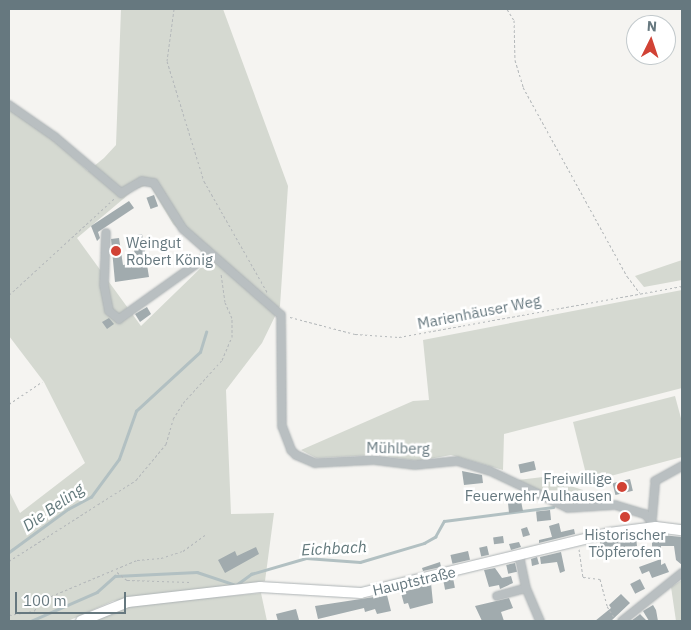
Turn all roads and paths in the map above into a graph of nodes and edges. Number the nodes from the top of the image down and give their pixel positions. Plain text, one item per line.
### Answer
1 (174, 9) edge
2 (507, 9) edge
3 (9, 105) edge
4 (121, 193) junction
5 (106, 233) dead end
6 (212, 257) junction
7 (682, 286) edge
8 (641, 294) junction
9 (9, 295) edge
10 (271, 299) dead end
11 (281, 315) junction
12 (42, 382) dead end
13 (9, 404) edge
14 (682, 466) edge
15 (654, 523) junction
16 (682, 530) edge
17 (206, 534) dead end
18 (577, 540) junction
19 (519, 555) junction
20 (9, 561) edge
21 (117, 572) junction
22 (682, 573) edge
23 (190, 582) dead end
24 (526, 588) junction
25 (497, 596) dead end
26 (9, 614) edge
27 (82, 621) edge
28 (540, 621) edge
29 (616, 621) edge
30 (622, 621) edge

1 - 10 path
2 - 8 path
3 - 4 street
4 - 6 street
4 - 9 path
5 - 6 street
6 - 11 street
6 - 20 path
7 - 8 path, Marienhäuser Weg
8 - 11 path, Marienhäuser Weg
11 - 15 street, Mühlberg
12 - 13 path
14 - 15 street
15 - 16 main road, Hauptstraße
15 - 18 main road, Hauptstraße
17 - 21 path
18 - 19 main road, Hauptstraße
18 - 29 path
19 - 24 street
19 - 27 main road, Hauptstraße
21 - 23 path
21 - 26 path
22 - 30 street
24 - 25 street
24 - 28 street

